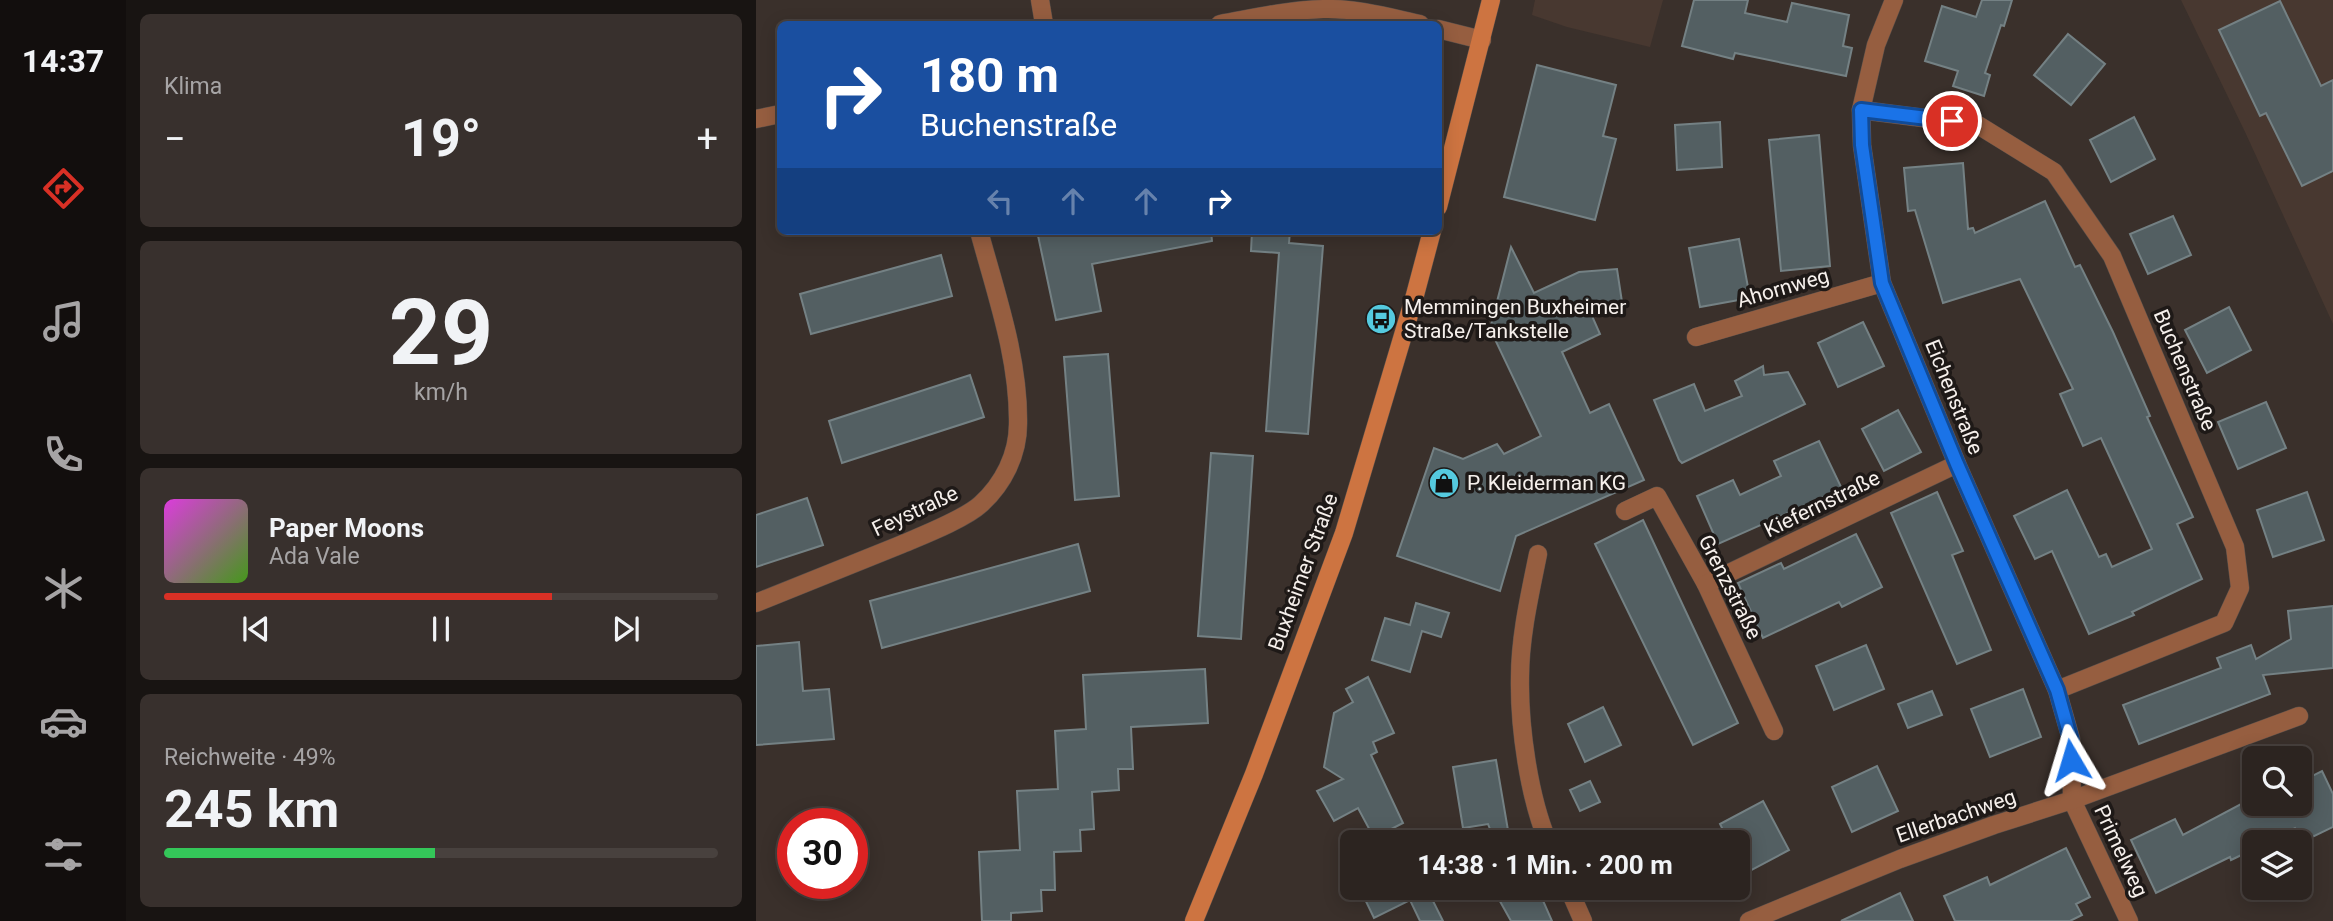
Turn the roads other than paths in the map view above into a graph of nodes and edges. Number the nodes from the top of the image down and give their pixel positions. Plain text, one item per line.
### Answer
1 (1040, 0) edge
2 (1491, 0) edge
3 (1894, 0) edge
4 (1044, 21) edge
5 (1237, 21) edge
6 (1405, 21) edge
7 (1442, 30) edge
8 (1482, 40) junction
9 (1861, 110) junction
10 (777, 115) edge
11 (756, 119) edge
12 (1442, 192) edge
13 (980, 235) edge
14 (1431, 235) edge
15 (1882, 283) junction
16 (1696, 337) dead end
17 (1957, 464) junction
18 (1625, 511) dead end
19 (1538, 554) dead end
20 (1706, 584) junction
21 (756, 603) edge
22 (2057, 690) junction
23 (2298, 716) dead end
24 (1774, 731) dead end
25 (2073, 800) junction
26 (1544, 830) edge
27 (1574, 900) edge
28 (1194, 921) edge
29 (1583, 921) edge
30 (1749, 921) edge
31 (2129, 921) edge

1 - 4 street
2 - 8 main road
3 - 9 street, Eichenstraße
5 - 6 street
7 - 8 street
8 - 12 main road
9 - 15 street, Eichenstraße
9 - 22 street, Buchenstraße
10 - 11 street
13 - 21 street, Feystraße
14 - 28 main road, Buxheimer Straße
15 - 16 street, Ahornweg
15 - 17 street, Eichenstraße
17 - 20 street, Kiefernstraße
17 - 22 street, Eichenstraße
18 - 20 street, Grenzstraße
19 - 26 street
20 - 24 street, Grenzstraße
22 - 25 street, Eichenstraße
23 - 25 street, Ellerbachweg
25 - 30 street, Ellerbachweg
25 - 31 street, Primelweg
27 - 29 street

